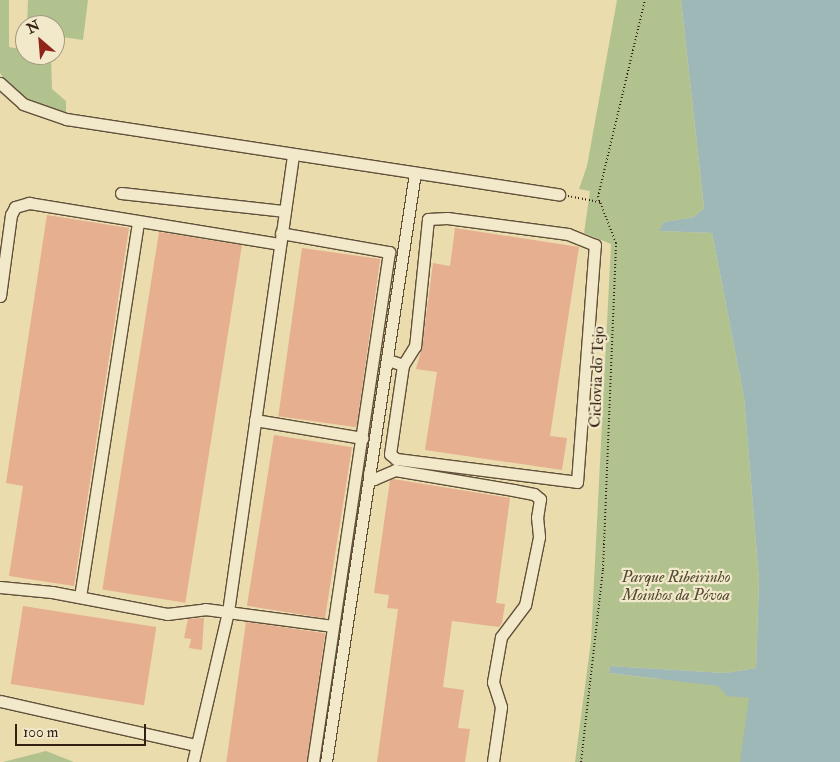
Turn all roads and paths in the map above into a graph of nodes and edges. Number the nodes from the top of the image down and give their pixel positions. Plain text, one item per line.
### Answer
1 (645, 0) edge
2 (0, 83) edge
3 (5, 92) edge
4 (292, 155) junction
5 (415, 173) junction
6 (120, 193) dead end
7 (559, 194) joint
8 (600, 202) junction
9 (285, 211) junction
10 (138, 221) junction
11 (281, 239) junction
12 (0, 296) edge
13 (388, 360) junction
14 (403, 365) junction
15 (255, 420) junction
16 (362, 438) junction
17 (369, 473) junction
18 (0, 587) edge
19 (80, 597) junction
20 (228, 612) junction
21 (333, 626) junction
22 (0, 701) edge
23 (196, 745) junction
24 (193, 762) edge
25 (313, 762) edge
26 (326, 762) edge
27 (494, 762) edge
28 (581, 762) edge

1 - 8 path, Ciclovia do Tejo
2 - 3 street
3 - 4 street
4 - 5 street
4 - 9 street
5 - 7 street
5 - 13 street
6 - 9 street
7 - 8 path
8 - 28 path, Ciclovia do Tejo
9 - 11 street
10 - 11 street
10 - 12 street
10 - 19 street
11 - 15 street
11 - 16 street
13 - 14 street
13 - 17 street
14 - 14 street
15 - 16 street
15 - 20 street
16 - 21 street
17 - 26 street
17 - 27 street
18 - 19 street
19 - 20 street
20 - 21 street
20 - 23 street
21 - 25 street
22 - 23 street
23 - 24 street

